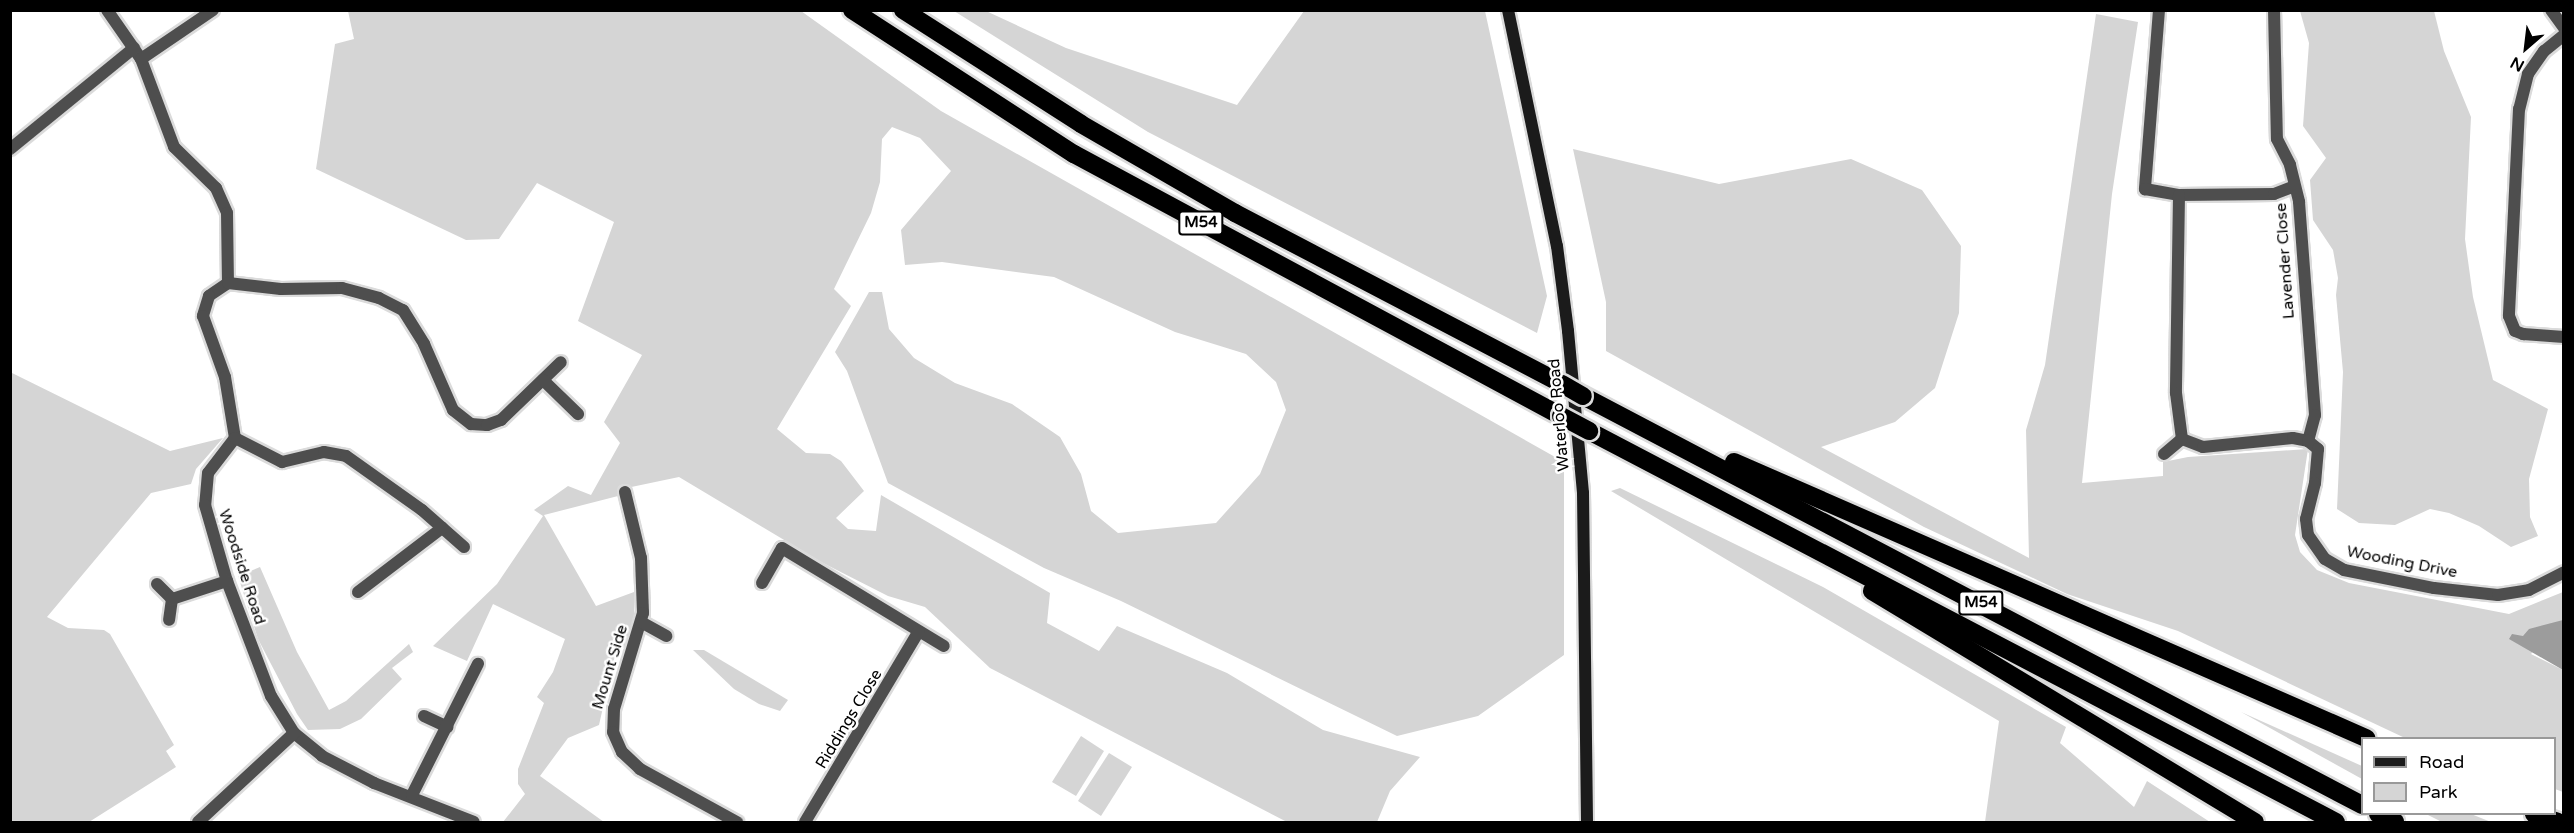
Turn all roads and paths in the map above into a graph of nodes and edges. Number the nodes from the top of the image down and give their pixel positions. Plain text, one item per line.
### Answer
1 (107, 10) edge
2 (213, 10) edge
3 (852, 10) edge
4 (903, 10) edge
5 (1508, 10) edge
6 (2159, 10) edge
7 (2274, 10) edge
8 (2551, 10) edge
9 (2564, 28) edge
10 (2564, 35) edge
11 (134, 48) junction
12 (141, 59) junction
13 (10, 148) edge
14 (2295, 186) junction
15 (2179, 195) junction
16 (228, 283) junction
17 (2564, 337) edge
18 (561, 362) dead end
19 (543, 380) junction
20 (1590, 399) junction
21 (578, 414) dead end
22 (235, 438) junction
23 (2182, 440) junction
24 (2308, 441) junction
25 (2164, 454) dead end
26 (625, 492) dead end
27 (1727, 503) junction
28 (442, 528) junction
29 (464, 547) dead end
30 (2564, 572) edge
31 (227, 581) junction
32 (762, 583) dead end
33 (157, 584) dead end
34 (358, 592) dead end
35 (171, 599) junction
36 (169, 620) dead end
37 (641, 622) junction
38 (919, 631) junction
39 (666, 636) dead end
40 (944, 645) dead end
41 (478, 664) dead end
42 (424, 716) dead end
43 (448, 727) junction
44 (294, 733) junction
45 (2364, 737) edge
46 (412, 795) junction
47 (2361, 804) edge
48 (2539, 815) edge
49 (198, 822) edge
50 (474, 822) edge
51 (737, 822) edge
52 (805, 822) edge
53 (1587, 822) edge
54 (2255, 822) edge
55 (2336, 822) edge
56 (2558, 822) edge

1 - 11 street
2 - 12 street
3 - 27 highway, M54, bridge
4 - 20 highway, M54, bridge
5 - 53 street, Waterloo Road
6 - 15 street
7 - 14 street, Lavender Close
8 - 9 street
10 - 17 street
11 - 12 street
11 - 13 street
12 - 16 street
14 - 15 street
14 - 24 street, Lavender Close
15 - 23 street
16 - 19 street
16 - 22 street
18 - 19 street
19 - 21 street
20 - 45 highway, M54
20 - 47 highway, M54
22 - 28 street
22 - 31 street, Woodside Road
23 - 24 street
23 - 25 street
24 - 30 street, Wooding Drive
26 - 37 street, Mount Side
27 - 54 highway, M54
27 - 55 highway, M54
28 - 29 street
28 - 34 street
31 - 35 street
31 - 44 street, Woodside Road
32 - 38 street
33 - 35 street
35 - 36 street
37 - 39 street
37 - 51 street, Mount Side
38 - 40 street
38 - 52 street, Riddings Close
41 - 43 street
42 - 43 street
43 - 46 street
44 - 46 street, Woodside Road
44 - 49 street
46 - 50 street, Woodside Road
48 - 56 highway

